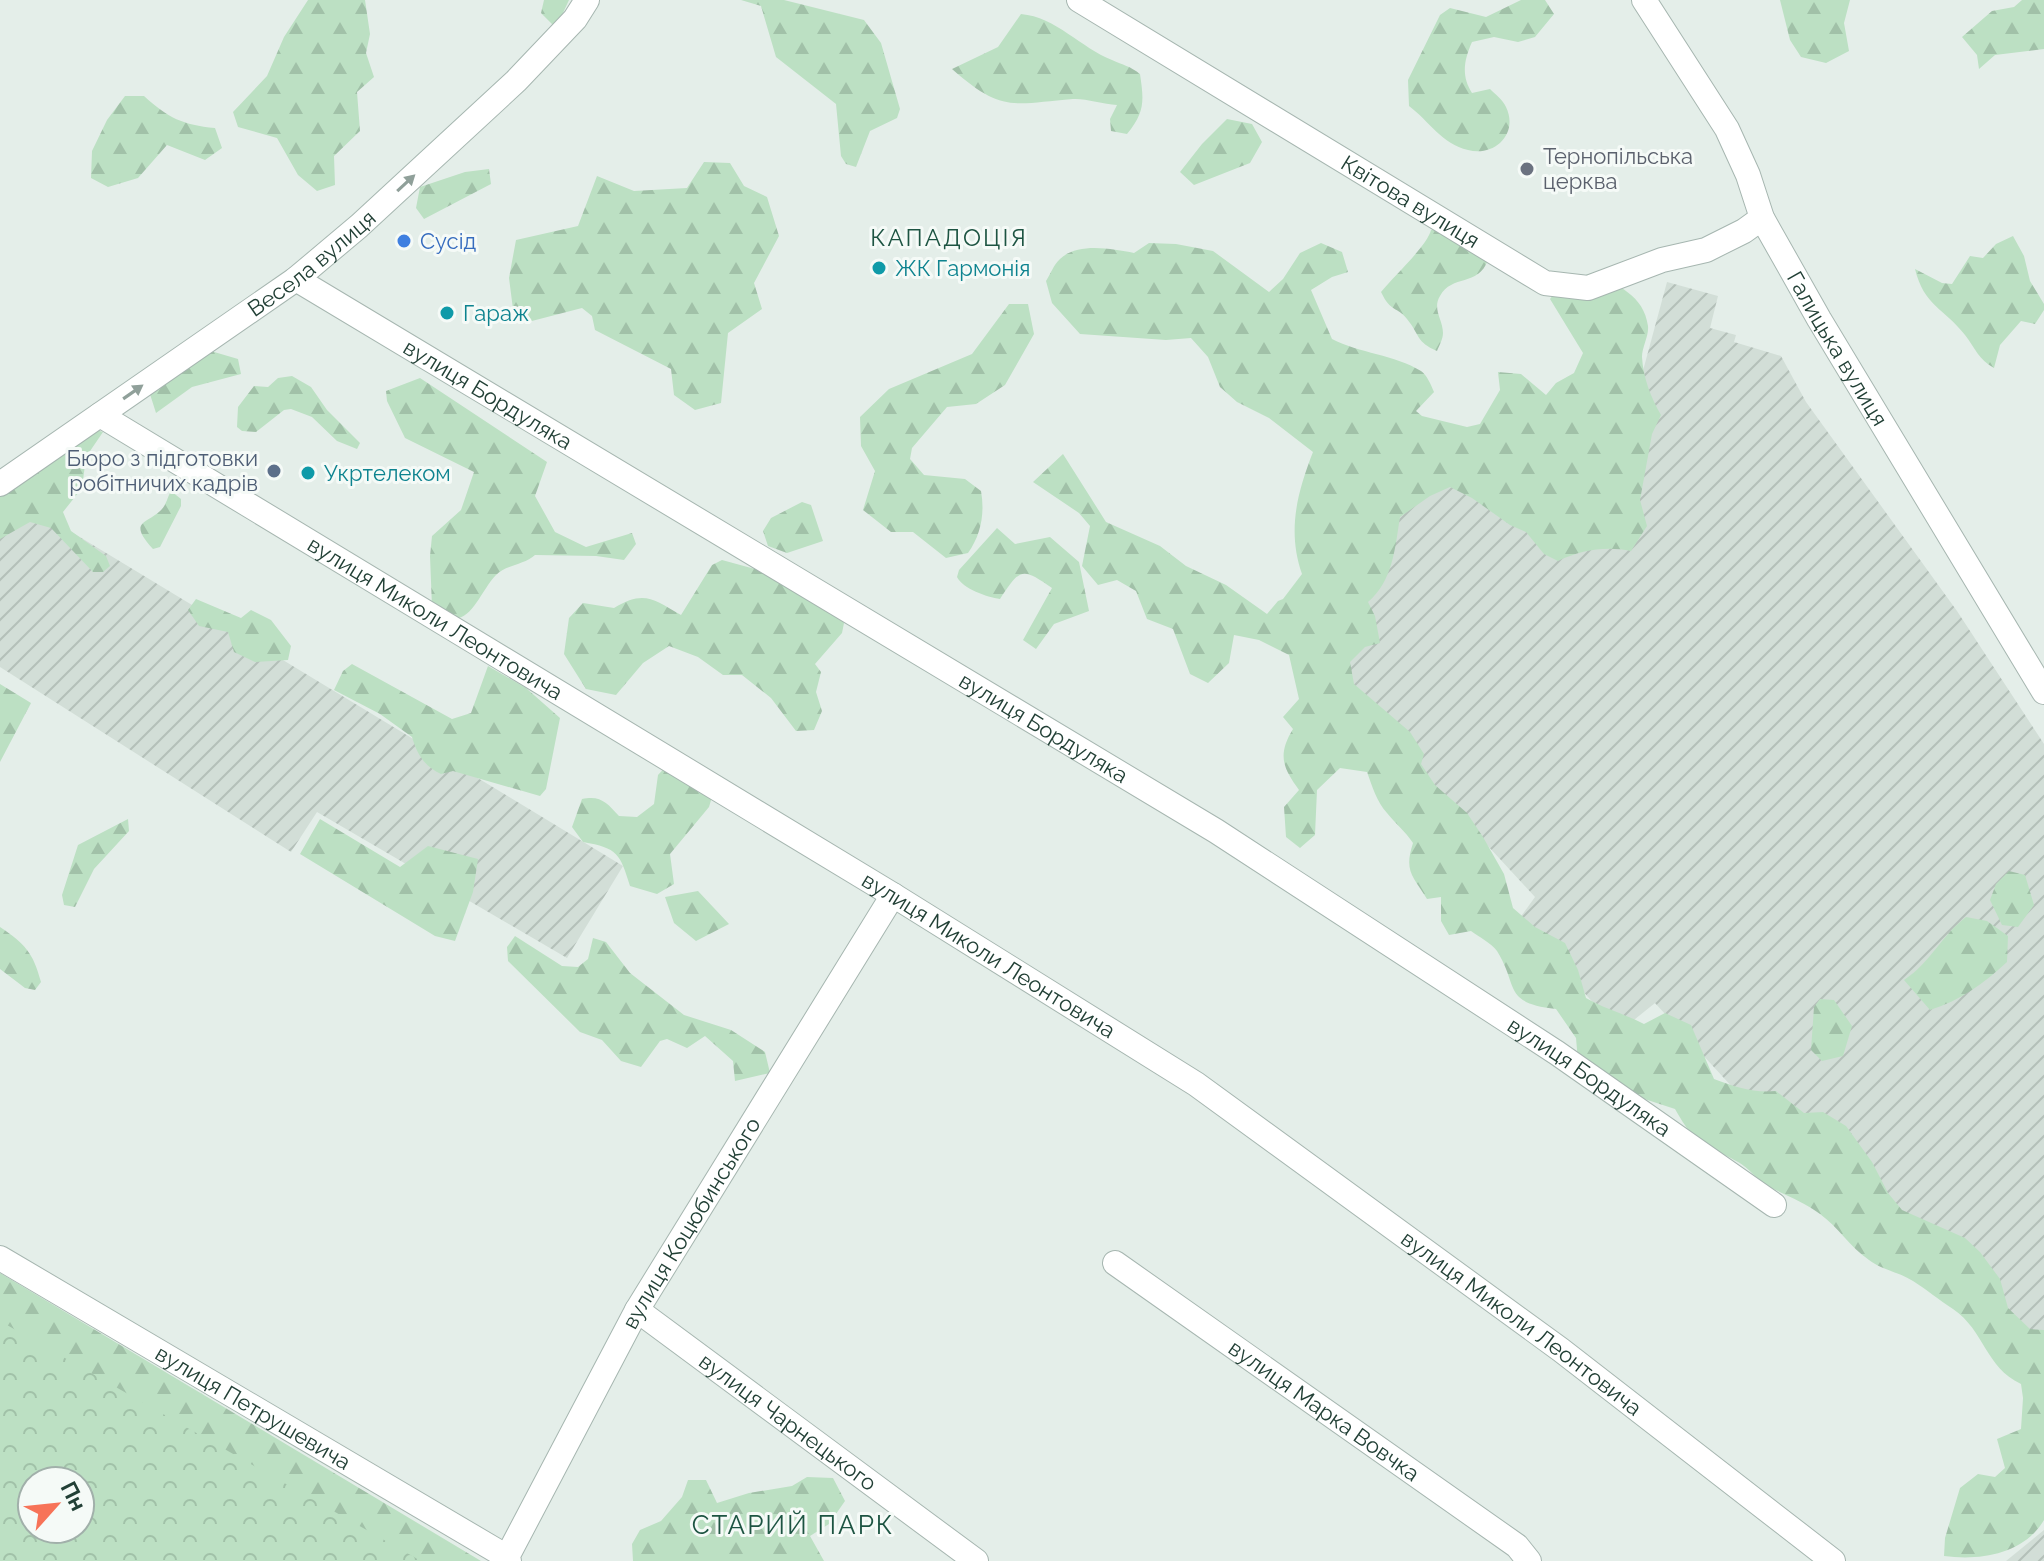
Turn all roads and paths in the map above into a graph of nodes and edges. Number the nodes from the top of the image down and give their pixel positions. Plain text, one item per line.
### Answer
1 (587, 0) edge
2 (1079, 0) edge
3 (1644, 0) edge
4 (1762, 218) junction
5 (296, 279) junction
6 (100, 415) junction
7 (0, 484) edge
8 (2044, 692) edge
9 (893, 895) junction
10 (1774, 1205) dead end
11 (0, 1258) edge
12 (1115, 1263) dead end
13 (637, 1310) junction
14 (508, 1559) edge
15 (976, 1561) edge
16 (1529, 1561) edge
17 (1833, 1561) edge

5 -> 1 street, Весела вулиця
2 - 4 street, Квітова вулиця
3 - 4 street, Галицька вулиця
4 - 8 street, Галицька вулиця
6 -> 5 street, Весела вулиця
5 - 10 street, вулиця Бордуляка
6 - 7 street, Весела вулиця
6 - 9 street, вулиця Миколи Леонтовича
9 - 13 street, вулиця Коцюбинського
9 - 17 street, вулиця Миколи Леонтовича
11 - 14 street, вулиця Петрушевича
12 - 16 street, вулиця Марка Вовчка
13 - 14 street, вулиця Коцюбинського
13 - 15 street, вулиця Чарнецького

